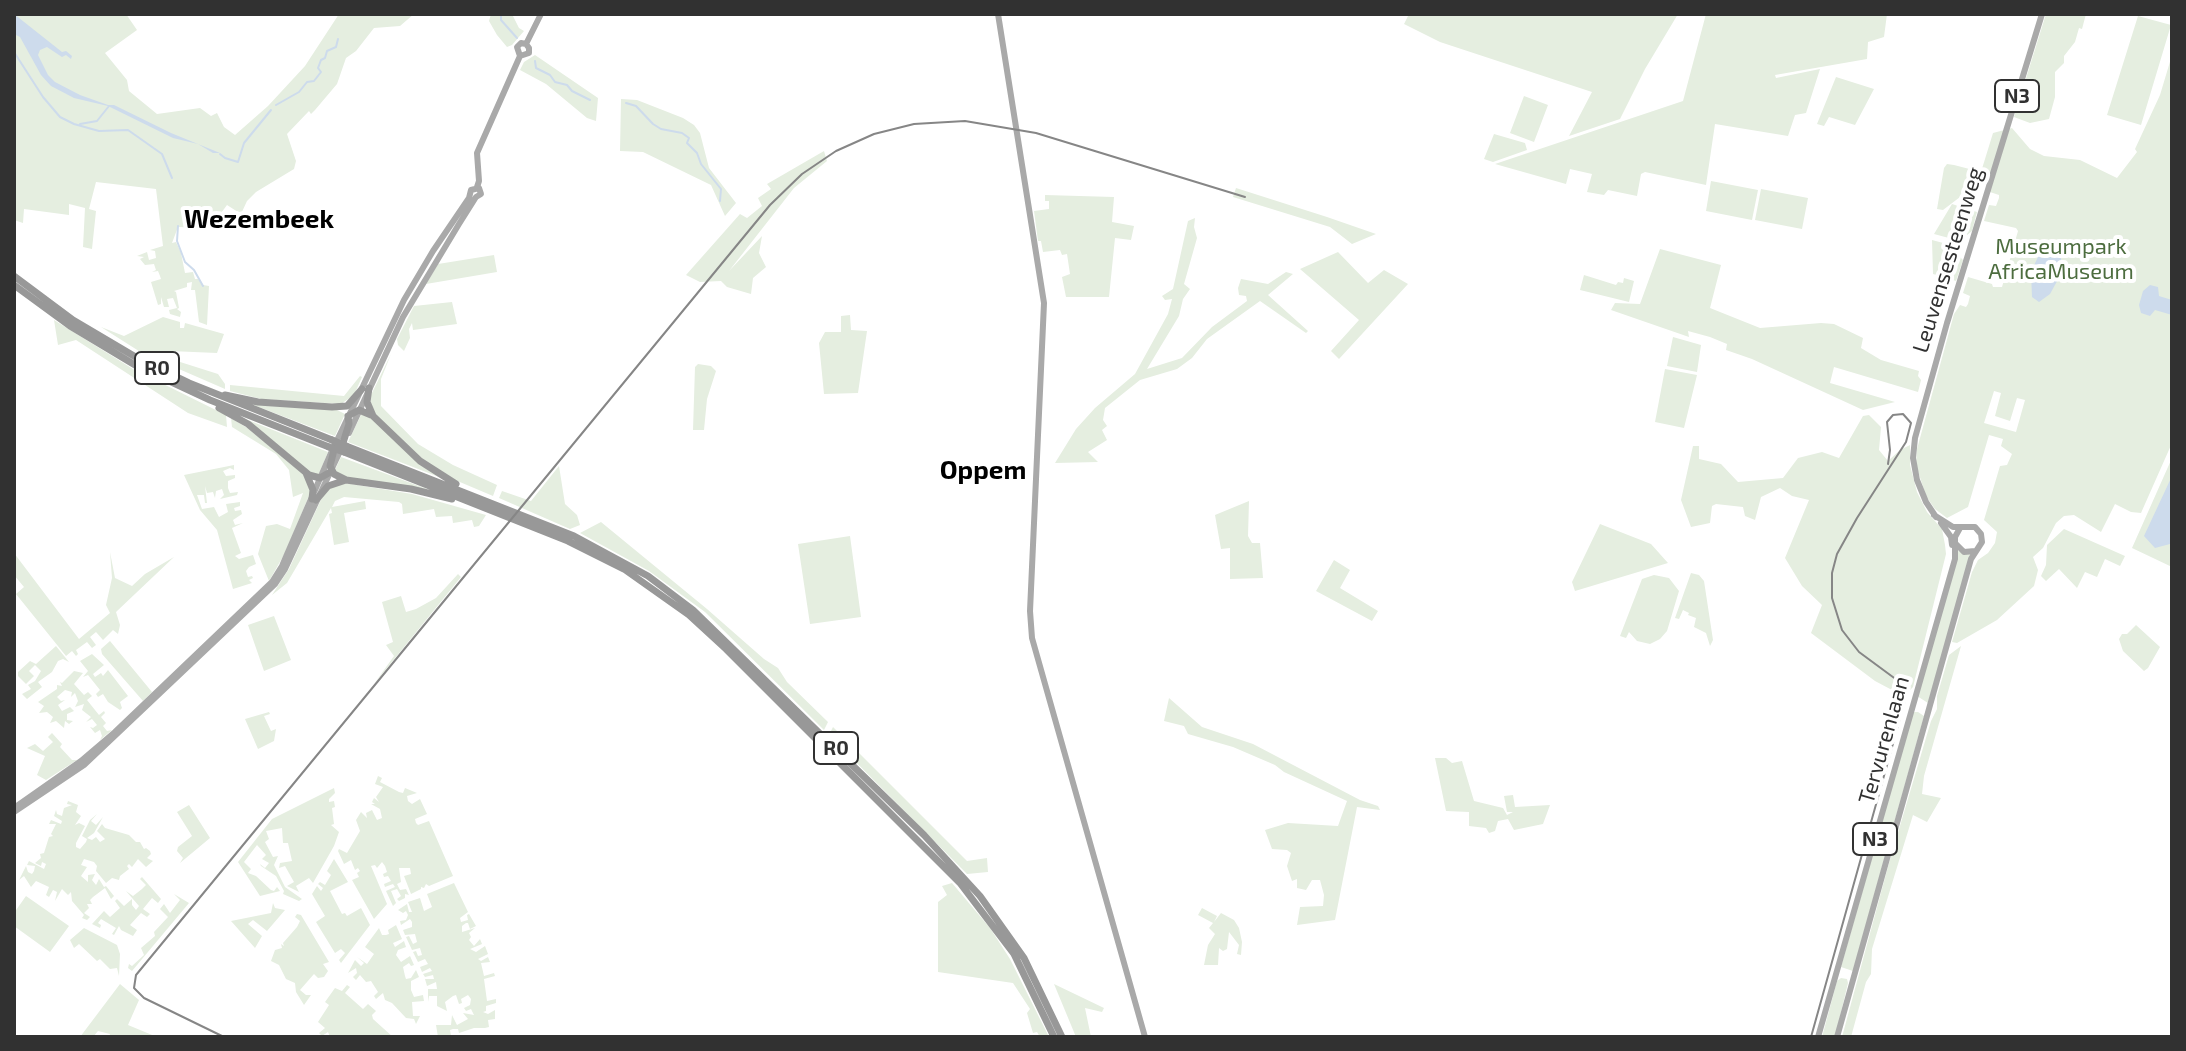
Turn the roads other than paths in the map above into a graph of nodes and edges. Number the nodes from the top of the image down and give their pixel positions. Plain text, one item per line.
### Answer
1 (541, 14) edge
2 (998, 14) edge
3 (2042, 14) edge
4 (14, 276) edge
5 (14, 285) edge
6 (365, 388) junction
7 (227, 403) junction
8 (332, 407) junction
9 (359, 410) junction
10 (348, 416) junction
11 (373, 416) junction
12 (338, 446) junction
13 (305, 471) junction
14 (332, 471) junction
15 (320, 478) junction
16 (346, 480) junction
17 (463, 491) junction
18 (314, 500) junction
19 (466, 500) junction
20 (1934, 515) junction
21 (1941, 523) junction
22 (1960, 528) junction
23 (1955, 540) junction
24 (1975, 551) junction
25 (1951, 570) junction
26 (14, 810) edge
27 (1054, 1037) edge
28 (1062, 1037) edge
29 (1145, 1037) edge
30 (1818, 1037) edge
31 (1837, 1037) edge

1 - 6 main road
2 - 29 main road
3 - 20 main road, Leuvensesteenweg / N3
4 - 7 highway, R0
5 - 7 highway, R0
6 - 8 highway
6 - 9 main road
6 - 10 main road
6 - 11 highway
7 - 8 highway
7 - 12 highway, R0
7 - 13 highway
8 - 10 highway
9 - 10 highway
9 - 11 highway
9 - 12 main road
10 - 12 highway
11 - 17 highway
12 - 14 highway
12 - 15 main road
12 - 17 highway, R0
12 - 19 highway, R0
13 - 15 highway
13 - 18 highway
14 - 15 highway
14 - 16 highway
14 - 18 main road
15 - 18 main road
16 - 18 highway
16 - 19 highway
17 - 28 highway, R0
18 - 26 main road
19 - 27 highway, R0
20 - 21 main road, Leuvensesteenweg / N3
20 - 22 main road
21 - 23 main road, Leuvensesteenweg / N3
21 - 25 main road, N3
22 - 23 main road, Tervurenlaan / N3
22 - 24 main road
23 - 24 main road, N3
23 - 25 main road, Tervurenlaan / N3
24 - 31 main road, Tervurenlaan / N3
25 - 30 main road, Tervurenlaan / N3

